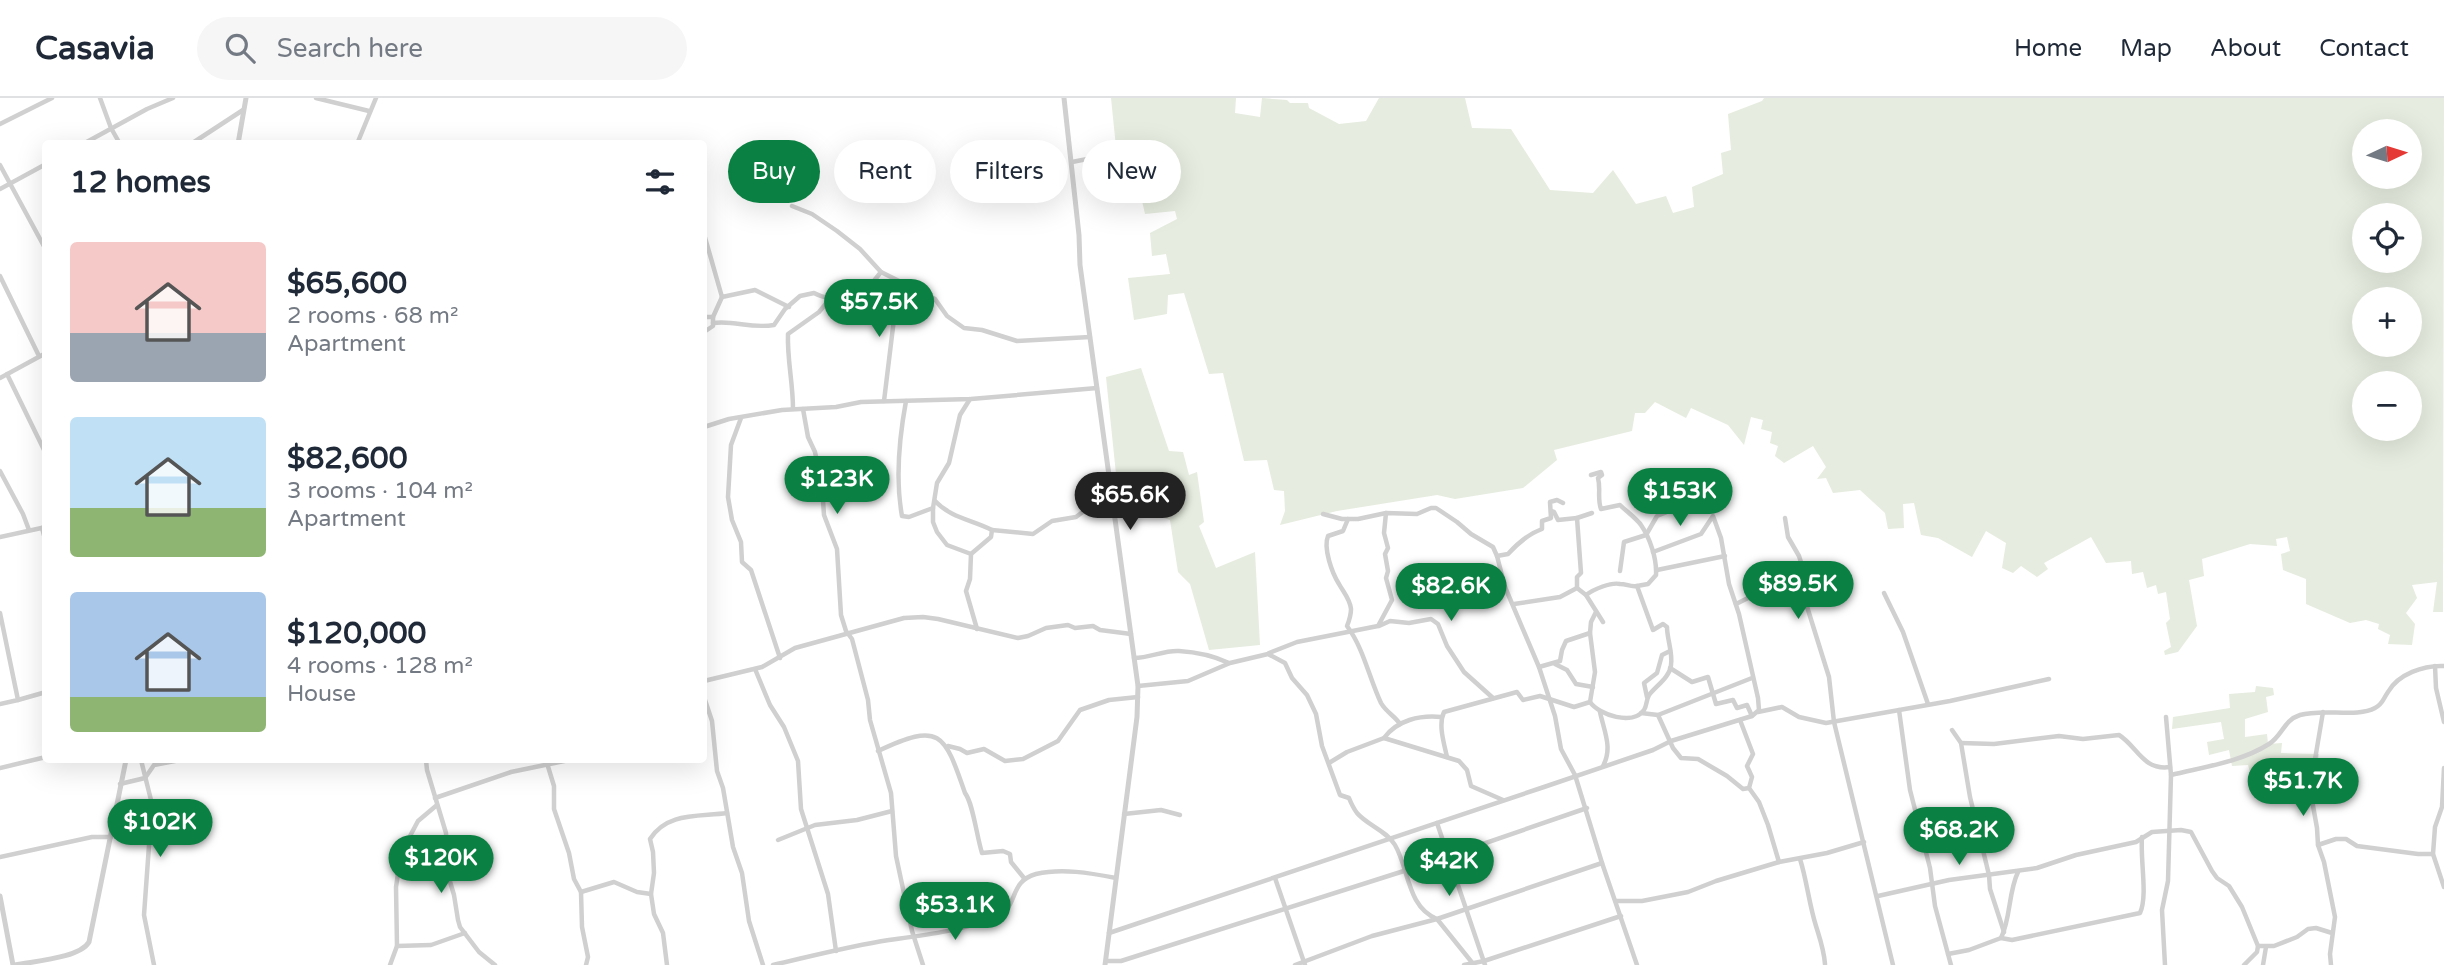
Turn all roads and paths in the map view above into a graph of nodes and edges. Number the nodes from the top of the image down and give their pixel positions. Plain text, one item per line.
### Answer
1 (52, 98) edge
2 (100, 98) edge
3 (173, 98) edge
4 (246, 98) edge
5 (316, 98) edge
6 (376, 98) edge
7 (1065, 98) edge
8 (336, 100) edge
9 (245, 109) junction
10 (369, 111) junction
11 (0, 124) edge
12 (111, 128) junction
13 (90, 140) edge
14 (118, 140) edge
15 (197, 140) edge
16 (239, 140) edge
17 (358, 140) edge
18 (1082, 160) edge
19 (1072, 162) junction
20 (0, 164) edge
21 (42, 166) edge
22 (10, 184) junction
23 (0, 189) edge
24 (792, 206) dead end
25 (42, 243) edge
26 (707, 244) edge
27 (881, 272) junction
28 (0, 276) edge
29 (907, 286) junction
30 (722, 296) junction
31 (830, 299) junction
32 (790, 307) junction
33 (707, 317) edge
34 (713, 317) junction
35 (713, 323) junction
36 (707, 330) edge
37 (1090, 337) junction
38 (42, 355) edge
39 (39, 356) junction
40 (7, 374) junction
41 (0, 378) edge
42 (1097, 388) junction
43 (971, 398) junction
44 (884, 401) junction
45 (906, 401) junction
46 (793, 409) junction
47 (803, 409) junction
48 (741, 418) junction
49 (707, 426) edge
50 (42, 446) edge
51 (0, 471) edge
52 (1591, 475) dead end
53 (935, 500) junction
54 (1112, 502) junction
55 (1563, 503) dead end
56 (1689, 503) dead end
57 (933, 508) junction
58 (1551, 511) junction
59 (1386, 513) junction
60 (1592, 513) dead end
61 (1323, 514) dead end
62 (1577, 518) junction
63 (1785, 518) dead end
64 (1348, 519) junction
65 (42, 527) edge
66 (29, 530) junction
67 (992, 530) junction
68 (1646, 535) junction
69 (0, 537) edge
70 (1653, 552) junction
71 (971, 554) junction
72 (1497, 556) junction
73 (1725, 556) junction
74 (1620, 570) dead end
75 (1657, 570) junction
76 (1805, 585) junction
77 (1637, 586) junction
78 (1577, 588) junction
79 (1884, 593) dead end
80 (1586, 595) junction
81 (1514, 604) junction
82 (1736, 604) junction
83 (1597, 612) junction
84 (0, 613) edge
85 (1602, 622) dead end
86 (1378, 626) junction
87 (977, 629) junction
88 (1352, 632) junction
89 (1590, 633) junction
90 (848, 634) junction
91 (1131, 634) junction
92 (1670, 652) junction
93 (1268, 654) junction
94 (780, 658) junction
95 (1134, 658) junction
96 (1230, 663) junction
97 (1555, 663) junction
98 (2435, 666) junction
99 (2444, 666) edge
100 (1539, 667) junction
101 (755, 668) junction
102 (1670, 668) junction
103 (1752, 678) junction
104 (2049, 679) dead end
105 (707, 680) edge
106 (1138, 686) junction
107 (1593, 687) junction
108 (42, 693) edge
109 (1712, 693) junction
110 (1138, 697) junction
111 (1647, 697) junction
112 (1493, 698) junction
113 (19, 700) junction
114 (1550, 700) junction
115 (1590, 702) junction
116 (0, 704) edge
117 (1928, 704) junction
118 (707, 705) edge
119 (1899, 710) junction
120 (1600, 712) junction
121 (2323, 712) junction
122 (1641, 713) junction
123 (1754, 714) junction
124 (1658, 715) junction
125 (2166, 716) dead end
126 (1441, 717) junction
127 (1740, 720) junction
128 (1833, 722) junction
129 (2444, 722) edge
130 (1400, 724) junction
131 (1952, 730) dead end
132 (707, 735) edge
133 (712, 735) junction
134 (1384, 738) junction
135 (1671, 741) junction
136 (1961, 743) junction
137 (947, 746) junction
138 (878, 751) junction
139 (1447, 757) junction
140 (42, 758) edge
141 (125, 763) edge
142 (142, 763) edge
143 (164, 763) edge
144 (427, 763) edge
145 (539, 763) edge
146 (547, 763) edge
147 (1329, 763) junction
148 (1602, 766) junction
149 (2170, 767) junction
150 (0, 768) edge
151 (2444, 768) edge
152 (1575, 775) junction
153 (2171, 775) junction
154 (145, 778) junction
155 (120, 784) junction
156 (1749, 789) junction
157 (435, 798) junction
158 (1504, 800) junction
159 (437, 805) junction
160 (1587, 808) junction
161 (892, 811) junction
162 (727, 813) junction
163 (1124, 814) junction
164 (1180, 815) dead end
165 (1437, 823) junction
166 (807, 828) junction
167 (2170, 831) junction
168 (2142, 836) junction
169 (112, 837) junction
170 (1388, 838) junction
171 (778, 840) dead end
172 (1864, 842) junction
173 (2318, 845) junction
174 (2433, 854) junction
175 (1448, 855) junction
176 (0, 857) edge
177 (1800, 859) junction
178 (1779, 862) junction
179 (1601, 863) junction
180 (1407, 870) junction
181 (2018, 871) junction
182 (1989, 875) junction
183 (1024, 878) junction
184 (1116, 878) junction
185 (1275, 878) junction
186 (1933, 885) junction
187 (2444, 887) edge
188 (581, 892) junction
189 (651, 894) junction
190 (0, 896) edge
191 (1878, 896) junction
192 (1616, 901) junction
193 (1285, 908) junction
194 (1466, 909) junction
195 (1621, 916) junction
196 (1437, 919) junction
197 (2004, 932) junction
198 (465, 933) junction
199 (1109, 933) junction
200 (2332, 933) junction
201 (913, 937) junction
202 (2001, 938) junction
203 (397, 946) junction
204 (2258, 946) junction
205 (2266, 947) junction
206 (836, 951) junction
207 (1948, 954) junction
208 (1106, 963) edge
209 (1121, 963) edge
210 (1305, 963) edge
211 (1484, 963) edge
212 (1472, 964) edge
213 (1825, 964) edge
214 (14, 965) edge
215 (153, 965) edge
216 (390, 965) edge
217 (495, 965) edge
218 (586, 965) edge
219 (667, 965) edge
220 (763, 965) edge
221 (773, 965) edge
222 (923, 965) edge
223 (1295, 965) edge
224 (1464, 965) edge
225 (1637, 965) edge
226 (1893, 965) edge
227 (1951, 965) edge
228 (2165, 965) edge
229 (2244, 965) edge
230 (2263, 965) edge
231 (2331, 965) edge

1 - 11 street
2 - 12 street
3 - 12 street
4 - 9 street
5 - 8 street
6 - 10 street
7 - 19 street
8 - 10 street
9 - 15 street
9 - 16 street
10 - 17 street
12 - 13 street
12 - 14 street
18 - 19 street
19 - 37 street
20 - 22 street
21 - 22 street
22 - 23 street
22 - 25 street
24 - 27 street
26 - 30 street
27 - 29 street
27 - 31 street
28 - 39 street
29 - 37 street
29 - 44 street
30 - 32 street
30 - 34 street
31 - 32 street
31 - 46 street
32 - 35 street
33 - 34 street
34 - 35 street
35 - 36 street
37 - 42 street
38 - 39 street
39 - 40 street
40 - 41 street
40 - 50 street
42 - 43 street
42 - 54 street
43 - 45 street
43 - 53 street
44 - 45 street
44 - 47 street
45 - 57 street
46 - 47 street
46 - 48 street
47 - 90 street
48 - 49 street
48 - 94 street
51 - 66 street
52 - 68 street
53 - 57 street
53 - 67 street
54 - 67 street
54 - 91 street
55 - 58 street
56 - 68 street
57 - 71 street
58 - 62 street
58 - 72 street
59 - 64 street
59 - 72 street
59 - 86 street
60 - 62 street
61 - 64 street
62 - 78 street
63 - 76 street
64 - 88 street
65 - 66 street
66 - 69 street
67 - 71 street
68 - 70 street
68 - 74 street
70 - 73 street
70 - 75 street
71 - 87 street
72 - 81 street
73 - 75 street
73 - 82 street
75 - 77 street
76 - 82 street
76 - 128 street
77 - 80 street
77 - 92 street
78 - 80 street
78 - 81 street
79 - 117 street
80 - 83 street
81 - 100 street
82 - 103 street
83 - 85 street
83 - 89 street
84 - 113 street
86 - 88 street
86 - 112 street
87 - 90 street
87 - 91 street
88 - 93 street
88 - 130 street
89 - 97 street
89 - 107 street
90 - 94 street
90 - 138 street
91 - 95 street
92 - 102 street
92 - 111 street
93 - 96 street
93 - 147 street
94 - 101 street
95 - 96 street
95 - 106 street
96 - 106 street
97 - 100 street
97 - 107 street
98 - 99 street
98 - 121 street
98 - 129 street
100 - 114 street
101 - 105 street
101 - 166 street
102 - 109 street
102 - 111 street
103 - 109 street
103 - 123 street
104 - 117 street
106 - 110 street
107 - 115 street
108 - 113 street
109 - 123 street
109 - 124 street
110 - 137 street
110 - 163 street
111 - 122 street
112 - 114 street
112 - 126 street
113 - 116 street
114 - 115 street
114 - 152 street
115 - 120 street
117 - 119 street
118 - 133 street
119 - 128 street
119 - 186 street
120 - 122 street
120 - 148 street
121 - 153 street
121 - 173 street
122 - 124 street
123 - 127 street
123 - 128 street
124 - 135 street
125 - 149 street
126 - 130 street
126 - 139 street
127 - 135 street
127 - 156 street
128 - 172 street
130 - 134 street
131 - 136 street
132 - 133 street
133 - 162 street
134 - 139 street
134 - 147 street
135 - 148 street
135 - 156 street
136 - 149 street
136 - 182 street
137 - 138 street
137 - 183 street
138 - 161 street
139 - 158 street
140 - 150 street
141 - 155 street
142 - 154 street
143 - 154 street
144 - 157 street
145 - 157 street
146 - 188 street
147 - 170 street
148 - 152 street
149 - 153 street
151 - 174 street
152 - 158 street
152 - 160 street
153 - 167 street
154 - 155 street
154 - 215 street
155 - 169 street
156 - 178 street
157 - 159 street
158 - 165 street
159 - 198 street
159 - 203 street
160 - 175 street
160 - 179 street
161 - 166 street
161 - 201 street
162 - 189 street
162 - 220 street
163 - 164 street
163 - 184 street
165 - 170 street
165 - 175 street
166 - 171 street
166 - 206 street
167 - 168 street
167 - 204 street
167 - 228 street
168 - 181 street
168 - 202 street
169 - 176 street
169 - 214 street
170 - 180 street
170 - 185 street
172 - 177 street
172 - 191 street
173 - 174 street
173 - 200 street
174 - 187 street
175 - 180 street
175 - 194 street
177 - 178 street
177 - 213 street
178 - 192 street
179 - 192 street
179 - 194 street
180 - 193 street
180 - 196 street
181 - 182 street
181 - 197 street
182 - 186 street
182 - 197 street
183 - 184 street
183 - 201 street
184 - 199 street
185 - 193 street
185 - 199 street
186 - 191 street
186 - 207 street
188 - 189 street
188 - 218 street
189 - 219 street
190 - 214 street
191 - 226 street
192 - 195 street
193 - 209 street
193 - 210 street
194 - 196 street
194 - 211 street
195 - 211 street
195 - 225 street
196 - 210 street
196 - 212 street
197 - 202 street
198 - 203 street
198 - 217 street
199 - 208 street
200 - 205 street
200 - 231 street
201 - 206 street
201 - 222 street
202 - 207 street
203 - 216 street
204 - 205 street
204 - 229 street
205 - 230 street
206 - 221 street
207 - 227 street
208 - 209 street
210 - 223 street
211 - 212 street
212 - 224 street

